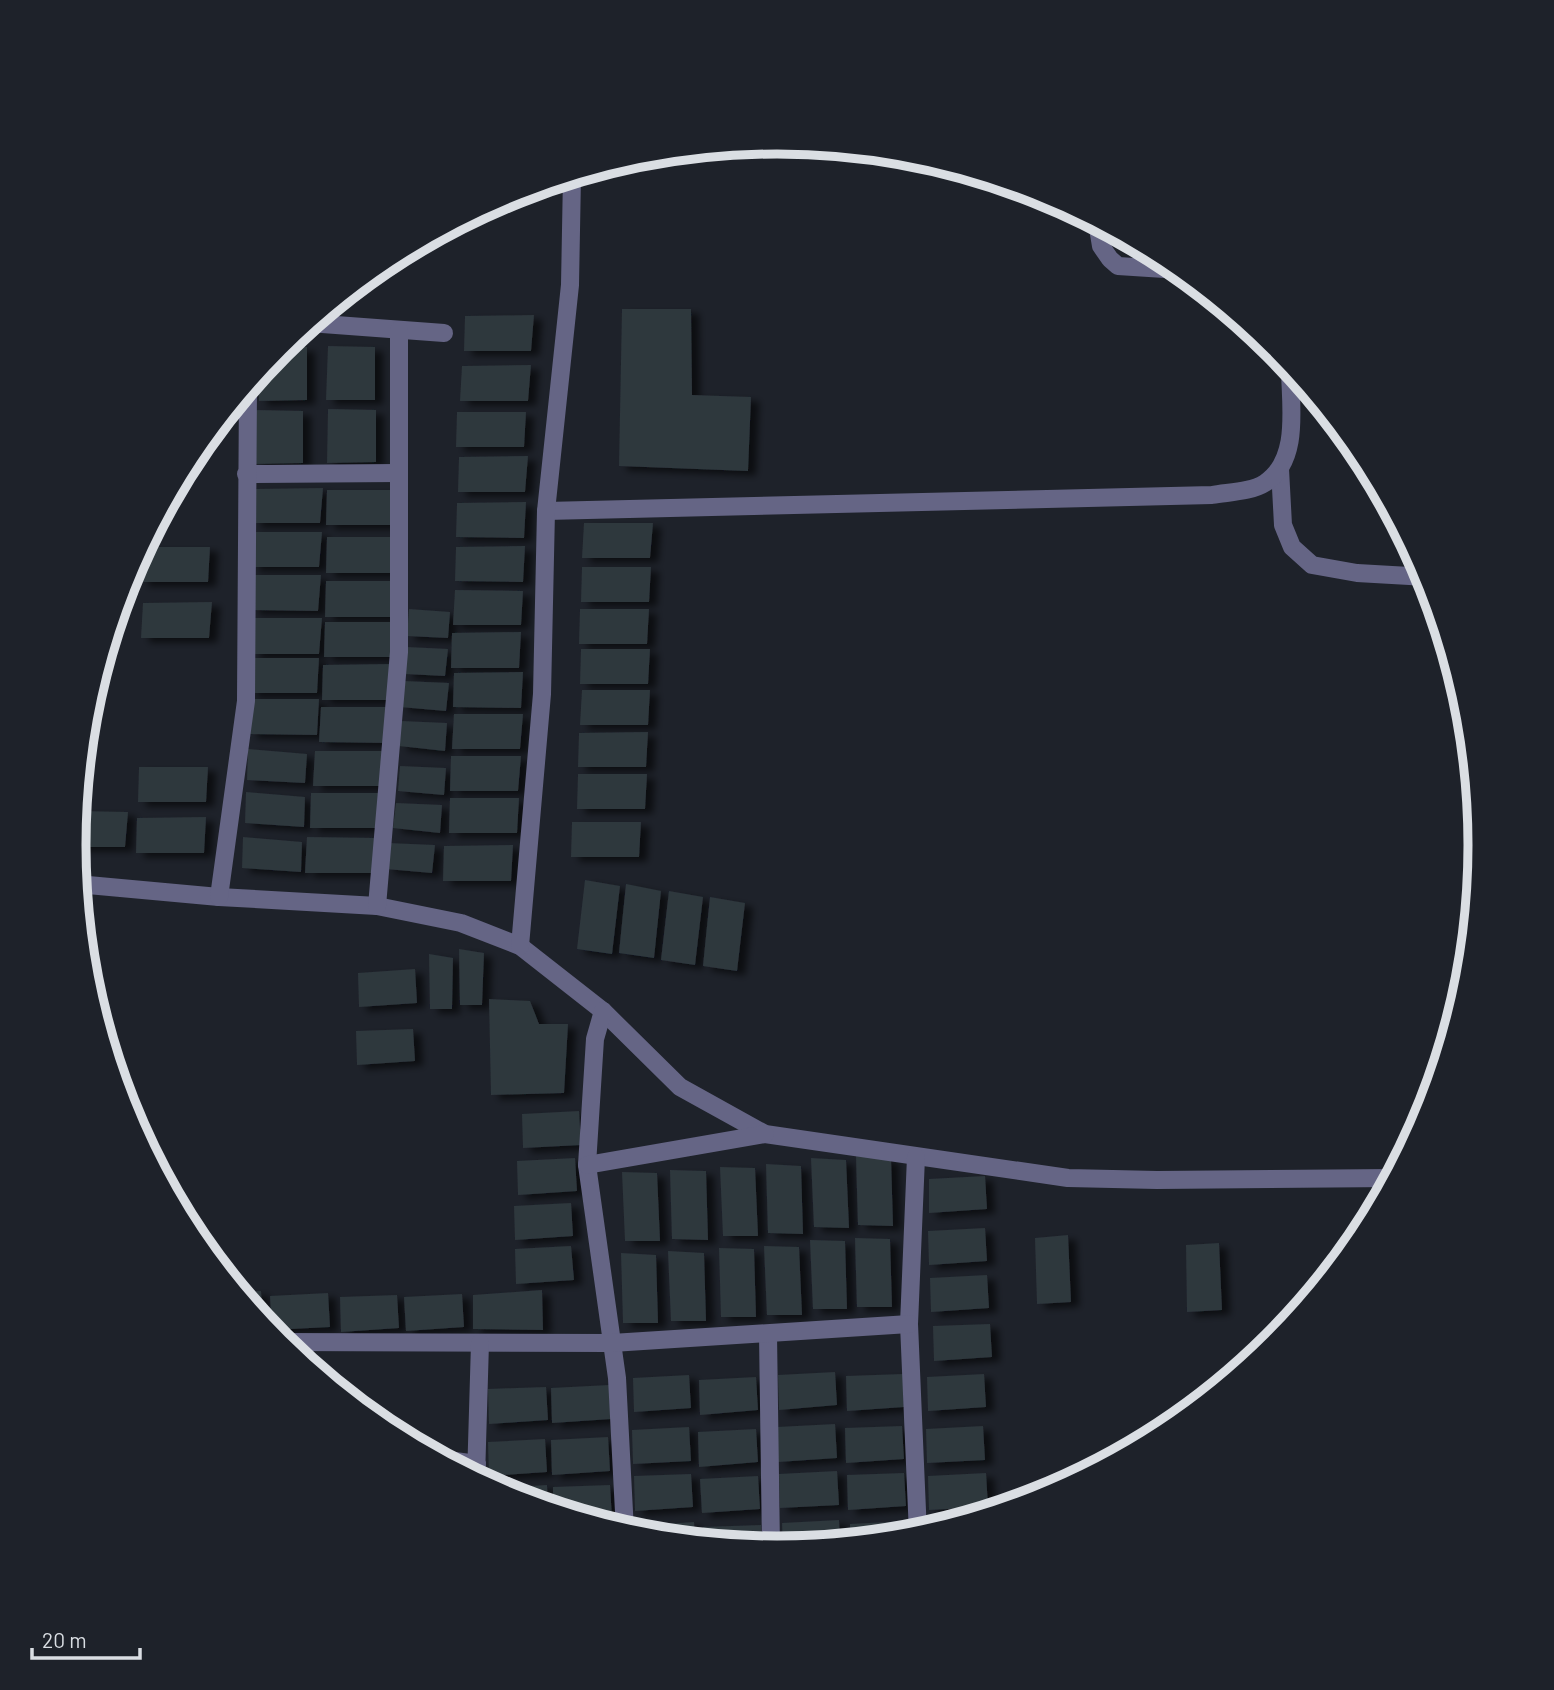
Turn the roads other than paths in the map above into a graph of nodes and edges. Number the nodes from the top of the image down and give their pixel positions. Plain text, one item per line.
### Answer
1 (572, 185) edge
2 (1099, 233) edge
3 (1158, 268) edge
4 (322, 324) edge
5 (399, 330) junction
6 (444, 333) dead end
7 (1290, 382) edge
8 (248, 401) edge
9 (1280, 469) junction
10 (399, 473) junction
11 (246, 474) junction
12 (546, 511) junction
13 (1414, 576) edge
14 (87, 885) edge
15 (219, 897) junction
16 (377, 906) junction
17 (520, 946) junction
18 (603, 1011) junction
19 (765, 1134) junction
20 (916, 1157) junction
21 (587, 1165) junction
22 (1383, 1178) edge
23 (909, 1324) junction
24 (768, 1334) junction
25 (297, 1342) edge
26 (480, 1343) junction
27 (612, 1343) junction
28 (477, 1468) edge
29 (624, 1519) edge
30 (917, 1522) edge
31 (771, 1536) edge

1 - 12 street
2 - 3 street
4 - 5 street
5 - 6 street
5 - 10 street
7 - 9 street
8 - 11 street
9 - 12 street
9 - 13 street
10 - 11 street
10 - 16 street
11 - 15 street
12 - 17 street
14 - 15 street
15 - 16 street
16 - 17 street
17 - 18 street
18 - 19 street
18 - 21 street
19 - 20 street
19 - 21 street
20 - 22 street
20 - 23 street
21 - 27 street
23 - 24 street
23 - 30 street
24 - 27 street
24 - 31 street
25 - 26 street
26 - 27 street
26 - 28 street
27 - 29 street

